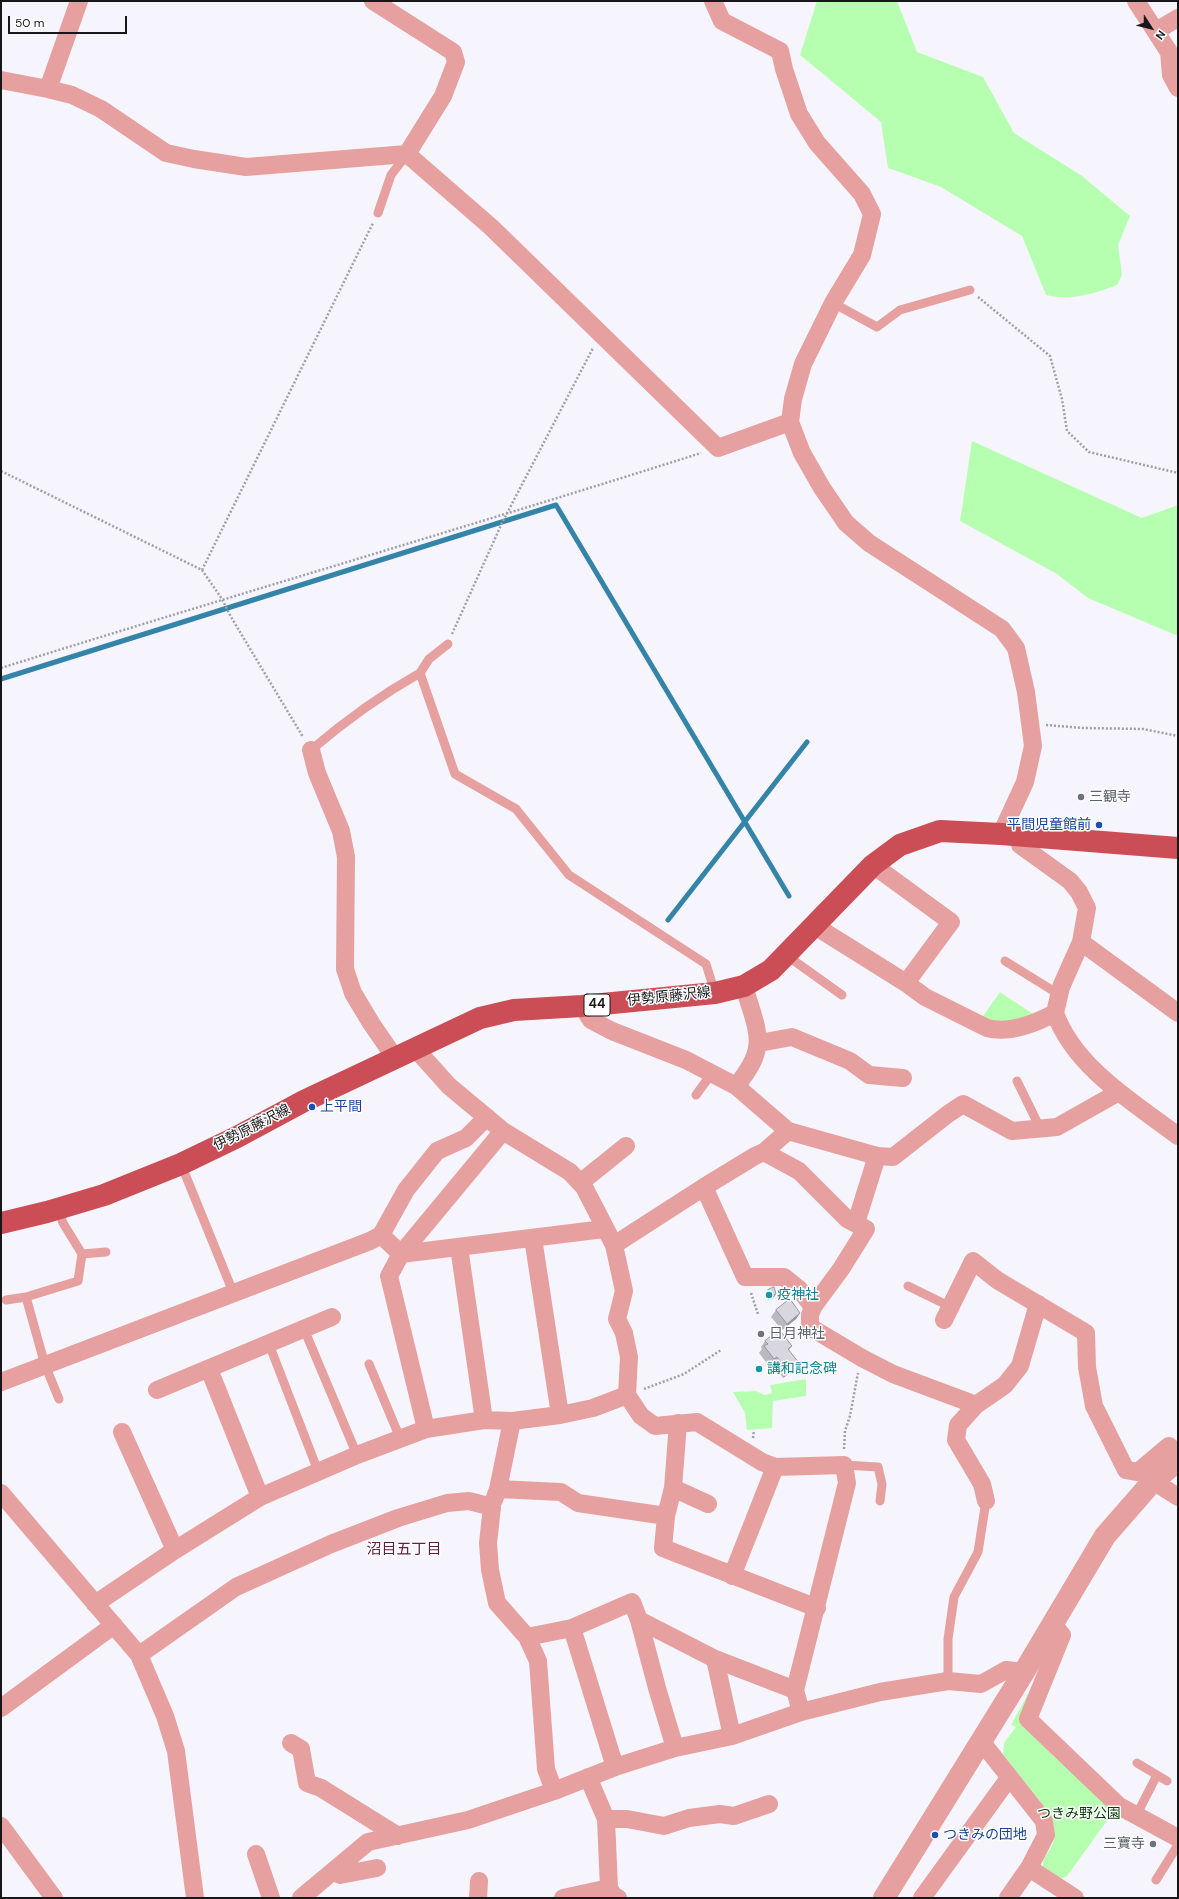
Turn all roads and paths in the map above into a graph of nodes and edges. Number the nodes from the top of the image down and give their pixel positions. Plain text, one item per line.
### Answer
1 (79, 1) edge
2 (373, 1) edge
3 (713, 1) edge
4 (1136, 1) edge
5 (1178, 18) edge
6 (1156, 31) junction
7 (1, 80) edge
8 (1178, 88) edge
9 (48, 89) junction
10 (407, 154) junction
11 (378, 213) joint
12 (970, 290) joint
13 (833, 303) junction
14 (600, 333) junction
15 (790, 422) junction
16 (718, 448) junction
17 (1, 471) edge
18 (1178, 473) edge
19 (506, 515) junction
20 (202, 570) junction
21 (222, 599) junction
22 (448, 644) joint
23 (1, 668) edge
24 (420, 673) junction
25 (1030, 724) junction
26 (1178, 736) edge
27 (311, 750) junction
28 (1010, 835) junction
29 (1178, 848) edge
30 (873, 865) junction
31 (816, 926) junction
32 (1081, 942) junction
33 (786, 955) junction
34 (1005, 961) dead end
35 (906, 983) junction
36 (744, 986) junction
37 (715, 993) junction
38 (842, 994) dead end
39 (1060, 995) junction
40 (582, 1006) junction
41 (1178, 1012) edge
42 (1056, 1013) junction
43 (759, 1043) junction
44 (418, 1047) junction
45 (395, 1058) junction
46 (896, 1072) dead end
47 (712, 1073) junction
48 (1017, 1080) dead end
49 (736, 1086) junction
50 (1119, 1092) junction
51 (696, 1095) dead end
52 (487, 1117) junction
53 (1040, 1128) junction
54 (503, 1131) junction
55 (788, 1131) junction
56 (1178, 1136) edge
57 (626, 1146) dead end
58 (764, 1152) junction
59 (877, 1156) junction
60 (181, 1164) junction
61 (580, 1183) junction
62 (704, 1187) junction
63 (58, 1209) junction
64 (1, 1223) edge
65 (856, 1223) junction
66 (604, 1228) junction
67 (381, 1235) junction
68 (533, 1238) junction
69 (614, 1245) junction
70 (458, 1247) junction
71 (106, 1252) dead end
72 (82, 1254) junction
73 (401, 1254) junction
74 (908, 1286) dead end
75 (233, 1292) junction
76 (752, 1295) dead end
77 (26, 1297) junction
78 (6, 1300) dead end
79 (1038, 1304) junction
80 (813, 1307) junction
81 (947, 1313) joint
82 (758, 1314) dead end
83 (332, 1317) dead end
84 (304, 1329) junction
85 (269, 1344) junction
86 (721, 1350) dead end
87 (862, 1358) junction
88 (369, 1364) dead end
89 (45, 1365) junction
90 (209, 1369) junction
91 (1, 1382) edge
92 (157, 1390) dead end
93 (627, 1394) junction
94 (59, 1399) dead end
95 (976, 1406) junction
96 (560, 1414) junction
97 (484, 1420) junction
98 (512, 1421) junction
99 (678, 1423) junction
100 (426, 1429) junction
101 (845, 1431) dead end
102 (122, 1432) dead end
103 (400, 1438) junction
104 (1178, 1454) edge
105 (357, 1455) junction
106 (1178, 1461) edge
107 (844, 1465) junction
108 (775, 1467) junction
109 (318, 1471) junction
110 (1153, 1481) junction
111 (673, 1488) junction
112 (498, 1489) junction
113 (1, 1493) edge
114 (260, 1497) junction
115 (1178, 1497) edge
116 (880, 1501) dead end
117 (986, 1501) joint
118 (708, 1504) dead end
119 (492, 1507) junction
120 (666, 1516) junction
121 (175, 1550) junction
122 (732, 1576) junction
123 (95, 1604) junction
124 (817, 1608) junction
125 (639, 1620) junction
126 (1052, 1623) junction
127 (114, 1625) junction
128 (572, 1628) junction
129 (527, 1637) junction
130 (139, 1655) junction
131 (714, 1659) junction
132 (1024, 1672) junction
133 (948, 1681) junction
134 (795, 1690) junction
135 (1, 1708) edge
136 (800, 1712) junction
137 (732, 1736) junction
138 (981, 1741) junction
139 (291, 1743) dead end
140 (675, 1748) junction
141 (1137, 1763) dead end
142 (615, 1767) junction
143 (1157, 1775) junction
144 (588, 1777) junction
145 (1009, 1778) junction
146 (1167, 1781) dead end
147 (554, 1791) junction
148 (769, 1804) dead end
149 (1136, 1816) junction
150 (606, 1819) junction
151 (1, 1826) edge
152 (398, 1836) junction
153 (1178, 1838) edge
154 (1178, 1845) edge
155 (256, 1854) dead end
156 (1029, 1868) junction
157 (335, 1870) junction
158 (369, 1874) dead end
159 (1156, 1880) dead end
160 (613, 1893) edge
161 (54, 1898) edge
162 (194, 1898) edge
163 (271, 1898) edge
164 (301, 1898) edge
165 (563, 1898) edge
166 (884, 1898) edge
167 (922, 1898) edge
168 (1008, 1898) edge
169 (1075, 1898) edge

1 - 9 street
2 - 10 street
3 - 13 street
4 - 6 street
5 - 6 street
6 - 8 street
7 - 9 street
9 - 10 street
10 - 11 lane
10 - 14 street
11 - 20 path
12 - 13 lane
12 - 18 path
13 - 15 street
14 - 16 street
14 - 19 path
15 - 16 street
15 - 25 street
16 - 19 path
17 - 20 path
19 - 21 path
19 - 22 path
20 - 21 path
21 - 23 path
21 - 27 path
22 - 24 lane
24 - 27 lane
24 - 37 lane
25 - 26 path
25 - 28 street
27 - 45 street
28 - 29 main road, 伊勢原藤沢線 / 44
28 - 30 main road, 伊勢原藤沢線 / 44
28 - 32 street
30 - 31 main road, 伊勢原藤沢線 / 44
30 - 35 street
31 - 33 main road, 伊勢原藤沢線 / 44
31 - 35 street
32 - 39 street
32 - 41 street
33 - 36 main road, 伊勢原藤沢線 / 44
33 - 38 lane
34 - 39 lane
35 - 42 street
36 - 37 main road, 伊勢原藤沢線 / 44
36 - 43 street
37 - 40 main road, 伊勢原藤沢線 / 44
39 - 42 street
40 - 44 main road, 伊勢原藤沢線 / 44
40 - 47 street
42 - 50 street
43 - 46 street
43 - 49 street
44 - 45 main road, 伊勢原藤沢線 / 44
44 - 52 street
45 - 60 main road, 伊勢原藤沢線 / 44
47 - 49 street
47 - 51 lane
48 - 53 lane
49 - 55 street
50 - 53 street
50 - 56 street
52 - 54 street
52 - 67 street
53 - 59 street
54 - 61 street
54 - 73 street
55 - 58 street
55 - 59 street
57 - 61 street
58 - 62 street
58 - 65 street
59 - 65 street
60 - 63 main road, 伊勢原藤沢線 / 44
60 - 75 lane
61 - 66 street
62 - 69 street
62 - 80 street
63 - 64 main road, 伊勢原藤沢線 / 44
63 - 72 lane
65 - 80 street
66 - 68 street
66 - 69 street
67 - 73 street
67 - 75 street
68 - 70 street
68 - 96 street
69 - 93 street
70 - 73 street
70 - 97 street
71 - 72 lane
72 - 77 lane
73 - 100 street
74 - 81 lane
75 - 89 street
76 - 82 path
77 - 78 lane
77 - 89 lane
79 - 81 street
79 - 95 street
79 - 104 street
80 - 87 street
83 - 84 street
84 - 85 street
84 - 105 lane
85 - 90 street
85 - 109 lane
86 - 93 path
87 - 95 street
87 - 101 path
88 - 103 lane
89 - 91 street
89 - 94 lane
90 - 92 street
90 - 114 street
93 - 96 street
93 - 99 street
95 - 117 street
96 - 98 street
97 - 98 street
97 - 100 street
98 - 112 street
99 - 108 street
99 - 111 street
100 - 103 street
102 - 121 street
103 - 105 street
105 - 109 street
106 - 110 street
107 - 108 street
107 - 116 lane
107 - 124 street
108 - 122 street
109 - 114 street
110 - 115 street
110 - 126 street
111 - 118 street
111 - 120 street
112 - 119 street
112 - 120 street
113 - 123 street
114 - 121 street
117 - 133 lane
119 - 129 street
119 - 130 street
120 - 122 street
121 - 123 street
122 - 124 street
123 - 127 street
124 - 134 street
125 - 128 street
125 - 131 street
125 - 140 street
126 - 132 street
126 - 149 street
127 - 130 street
127 - 135 street
128 - 129 street
128 - 142 street
129 - 147 street
130 - 162 street
131 - 134 street
131 - 137 street
132 - 133 street
132 - 138 street
133 - 136 street
134 - 136 street
136 - 137 street
137 - 140 street
138 - 145 street
138 - 166 street
139 - 152 street
140 - 142 street
141 - 143 lane
142 - 144 street
143 - 146 lane
143 - 149 lane
144 - 147 street
144 - 150 street
145 - 156 street
145 - 167 street
147 - 152 street
148 - 150 street
149 - 153 street
150 - 160 street
151 - 161 street
152 - 157 street
154 - 159 lane
155 - 163 street
156 - 168 street
156 - 169 street
157 - 158 street
157 - 164 street
160 - 165 street

